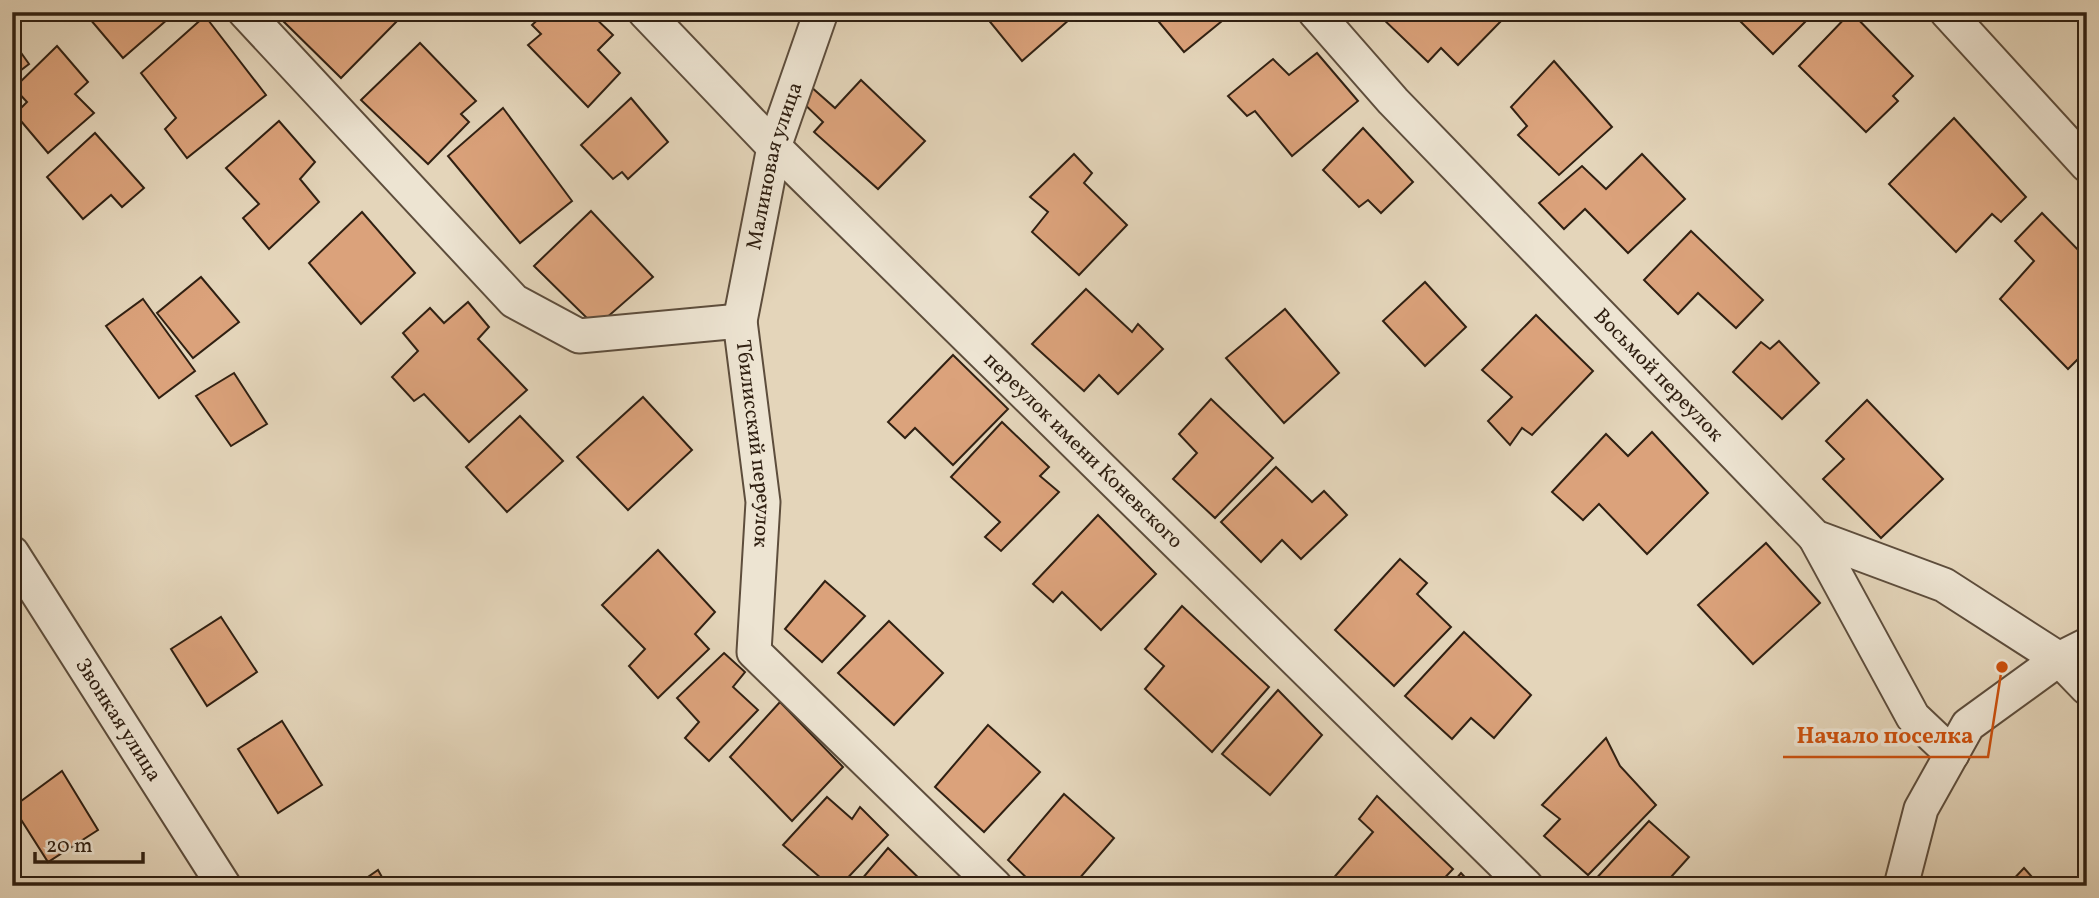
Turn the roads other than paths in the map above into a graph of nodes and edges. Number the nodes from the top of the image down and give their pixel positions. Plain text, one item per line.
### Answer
1 (245, 12) edge
2 (645, 12) edge
3 (821, 12) edge
4 (1315, 12) edge
5 (1947, 12) edge
6 (774, 147) junction
7 (2087, 165) edge
8 (740, 321) junction
9 (1815, 537) junction
10 (12, 553) edge
11 (2073, 652) edge
12 (2087, 688) edge
13 (1952, 754) junction
14 (224, 886) edge
15 (995, 886) edge
16 (1526, 886) edge
17 (1901, 886) edge

1 - 8 street, Тбилисский переулок
2 - 6 street, переулок имени Коневского
3 - 6 street, Малиновая улица
4 - 9 street, Восьмой переулок
5 - 7 street
6 - 8 street, Малиновая улица
6 - 16 street, переулок имени Коневского
8 - 15 street, Тбилисский переулок
9 - 11 street, Восьмой переулок
9 - 13 street
10 - 14 street, Звонкая улица
11 - 12 street, Восьмой переулок
11 - 13 street
13 - 17 street

